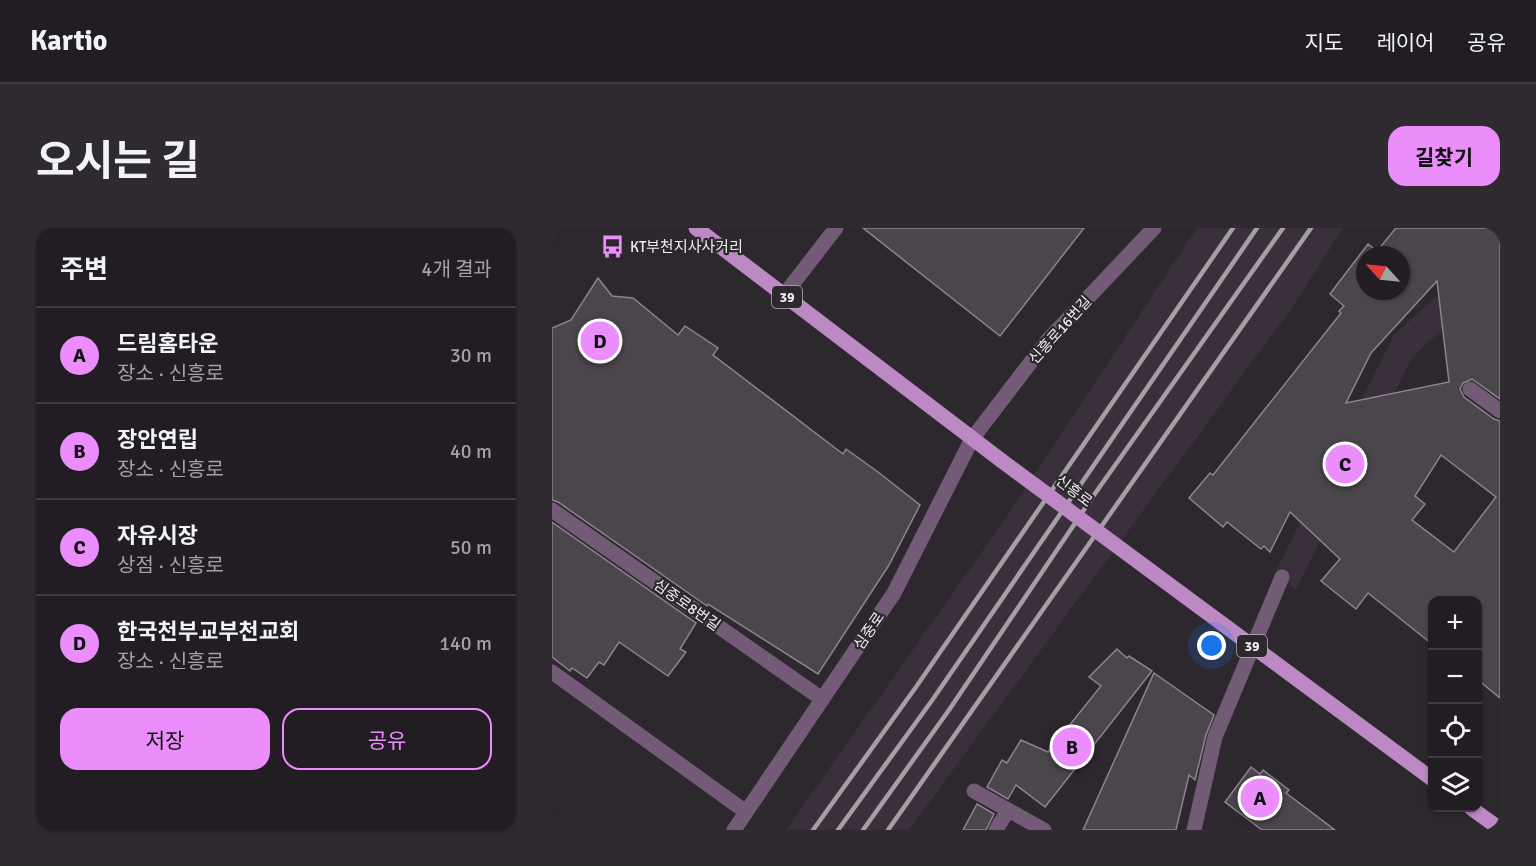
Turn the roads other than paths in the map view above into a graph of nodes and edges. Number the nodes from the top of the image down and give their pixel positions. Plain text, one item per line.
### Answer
1 (696, 228) edge
2 (836, 228) edge
3 (1155, 228) edge
4 (784, 295) junction
5 (1470, 389) dead end
6 (1500, 411) edge
7 (972, 439) junction
8 (552, 510) edge
9 (1282, 577) dead end
10 (552, 672) edge
11 (822, 699) junction
12 (1428, 776) edge
13 (974, 791) dead end
14 (1008, 810) junction
15 (747, 812) junction
16 (1478, 812) edge
17 (1500, 829) edge
18 (734, 830) edge
19 (996, 830) edge
20 (1044, 830) edge
21 (1194, 830) edge

1 - 4 main road, 신흥로 / 39
2 - 4 street
3 - 7 street, 신흥로16번길
4 - 7 main road, 신흥로 / 39
5 - 6 street
7 - 11 street, 심중로
7 - 12 main road, 신흥로 / 39, bridge
8 - 11 street, 심중로8번길
9 - 21 street
10 - 15 street
11 - 15 street, 심중로
13 - 14 street
14 - 19 street
14 - 20 street
15 - 18 street, 심중로
16 - 17 main road

